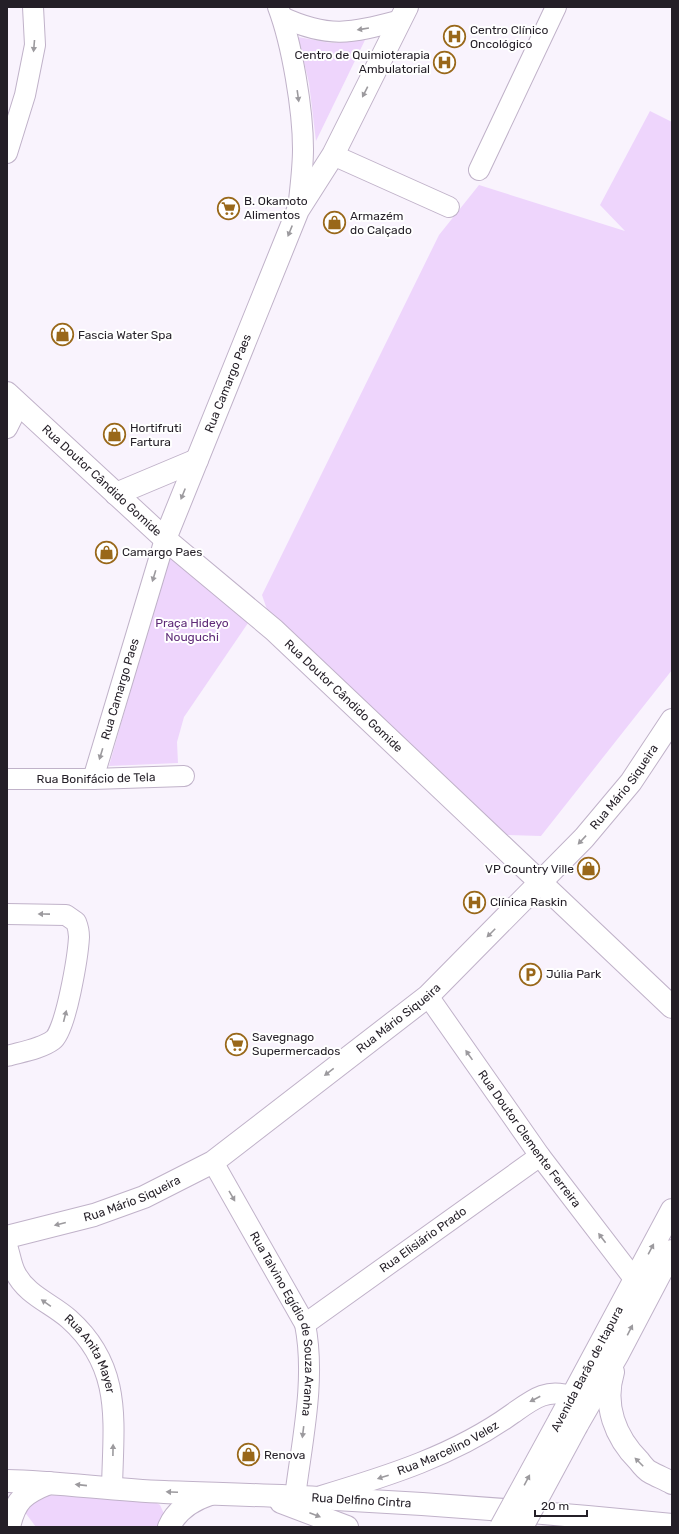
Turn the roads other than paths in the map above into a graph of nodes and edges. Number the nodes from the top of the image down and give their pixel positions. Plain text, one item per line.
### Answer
1 (33, 7) edge
2 (556, 7) edge
3 (280, 12) edge
4 (404, 13) edge
5 (7, 153) edge
6 (333, 155) junction
7 (479, 170) dead end
8 (449, 207) dead end
9 (298, 210) junction
10 (13, 398) edge
11 (7, 428) edge
12 (197, 460) junction
13 (116, 494) junction
14 (165, 539) junction
15 (672, 720) edge
16 (184, 776) dead end
17 (7, 779) edge
18 (93, 779) junction
19 (541, 883) junction
20 (7, 914) edge
21 (428, 996) junction
22 (672, 1007) edge
23 (7, 1056) edge
24 (540, 1156) junction
25 (213, 1162) junction
26 (672, 1210) edge
27 (7, 1237) edge
28 (7, 1246) edge
29 (672, 1251) edge
30 (634, 1280) junction
31 (305, 1324) junction
32 (618, 1354) junction
33 (572, 1397) junction
34 (568, 1422) junction
35 (7, 1481) edge
36 (50, 1482) junction
37 (672, 1483) edge
38 (112, 1489) junction
39 (211, 1494) junction
40 (265, 1496) junction
41 (295, 1497) junction
42 (317, 1498) junction
43 (672, 1525) edge
44 (9, 1527) edge
45 (169, 1527) edge
46 (347, 1527) edge
47 (502, 1527) edge
48 (522, 1527) edge

1 -> 5 street
2 - 7 street
4 -> 3 street
3 -> 9 street
4 -> 6 main road, Rua Camargo Paes
6 - 8 street
6 - 9 main road, Rua Camargo Paes
9 -> 12 main road, Rua Camargo Paes
10 - 11 street
10 - 13 main road, Rua Doutor Cândido Gomide
12 - 13 main road
12 -> 14 main road, Rua Camargo Paes
13 - 14 main road, Rua Doutor Cândido Gomide
14 -> 18 street, Rua Camargo Paes
14 - 19 main road, Rua Doutor Cândido Gomide
15 -> 19 main road, Rua Mário Siqueira
16 - 18 street, Rua Bonifácio de Tela
17 - 18 street, Rua Bonifácio de Tela
19 -> 21 main road, Rua Mário Siqueira
19 - 22 main road, Rua Doutor Cândido Gomide
23 -> 20 street
24 -> 21 street, Rua Doutor Clemente Ferreira
21 -> 25 main road, Rua Mário Siqueira
30 -> 24 street, Rua Doutor Clemente Ferreira
24 - 31 street, Rua Elisiário Prado
25 -> 27 main road, Rua Mário Siqueira
25 -> 31 street, Rua Talvino Egídio de Souza Aranha
30 -> 26 main road, Avenida Barão de Itapura
38 -> 28 street, Rua Anita Mayer
32 -> 29 main road, Avenida Barão de Itapura
30 - 33 main road, Avenida Barão de Itapura
31 -> 41 street, Rua Talvino Egídio de Souza Aranha
32 - 34 main road, Avenida Barão de Itapura
37 -> 32 main road
33 - 34 main road, Avenida Barão de Itapura
33 -> 42 street, Rua Marcelino Velez
47 -> 34 main road, Avenida Barão de Itapura, bridge
34 - 48 main road, Avenida Barão de Itapura, bridge
35 - 36 main road, Rua Delfino Cintra
38 -> 36 main road, Rua Delfino Cintra
36 - 44 main road
39 -> 38 main road, Rua Delfino Cintra
39 - 40 main road, Rua Delfino Cintra
39 - 45 main road
40 - 41 main road, Rua Delfino Cintra
40 -> 46 main road
41 - 42 main road, Rua Delfino Cintra
42 - 43 main road, Rua Delfino Cintra

